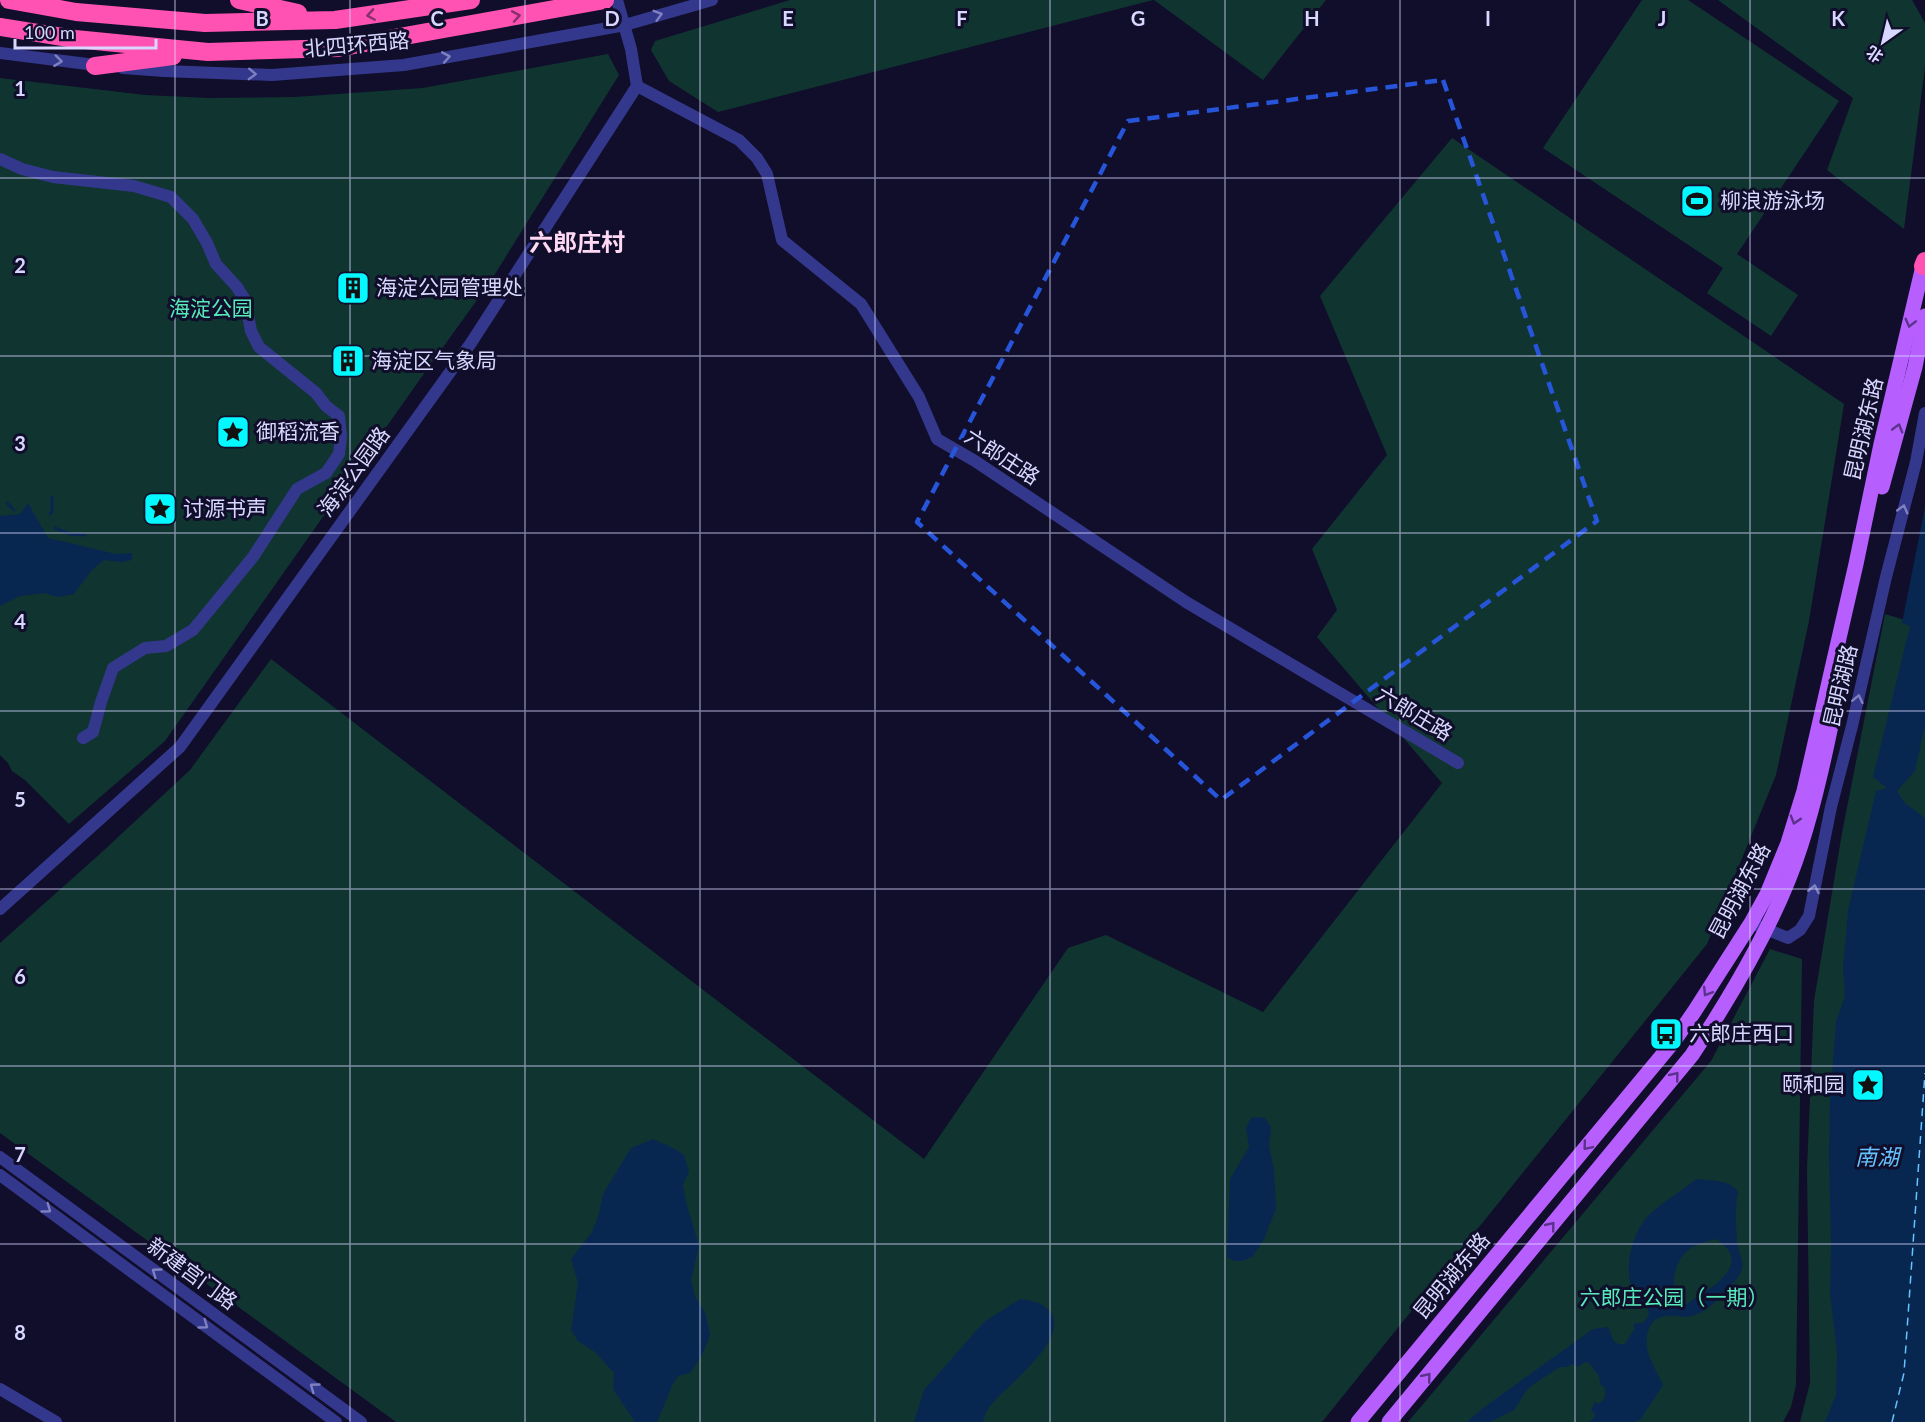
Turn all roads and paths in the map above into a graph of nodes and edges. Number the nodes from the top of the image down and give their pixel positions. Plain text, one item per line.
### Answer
1 (9, 0) edge
2 (471, 0) edge
3 (617, 0) edge
4 (712, 0) edge
5 (240, 1) edge
6 (599, 1) edge
7 (335, 20) junction
8 (625, 25) junction
9 (0, 27) edge
10 (208, 52) junction
11 (0, 53) edge
12 (94, 66) junction
13 (637, 86) junction
14 (0, 159) edge
15 (1924, 263) edge
16 (1925, 316) edge
17 (1925, 413) edge
18 (83, 738) dead end
19 (1458, 763) dead end
20 (0, 909) edge
21 (1751, 923) junction
22 (1767, 930) junction
23 (0, 1157) edge
24 (0, 1175) edge
25 (0, 1389) edge
26 (49, 1420) edge
27 (336, 1422) edge
28 (361, 1422) edge
29 (1358, 1422) edge
30 (1389, 1422) edge

1 - 7 highway, 北四环西路
2 -> 7 highway, 北四环西路
3 - 8 street
8 -> 4 street, 北四环西路
5 - 7 highway
10 -> 6 highway, 北四环西路
12 -> 8 street, 北四环西路
8 - 13 street
9 - 10 highway, 北四环西路
10 - 12 highway
11 -> 12 street, 北四环西路
13 - 19 street, 六郎庄路
13 - 20 street, 海淀公园路
14 - 18 street
15 -> 21 main road, 昆明湖东路
22 -> 16 main road, 昆明湖东路
22 -> 17 street, 昆明湖路
21 - 22 street, 昆明湖路
21 -> 29 main road, 昆明湖东路
30 -> 22 main road, 昆明湖东路
28 -> 23 street, 新建宫门路
24 -> 27 street, 新建宫门路
25 - 26 street

